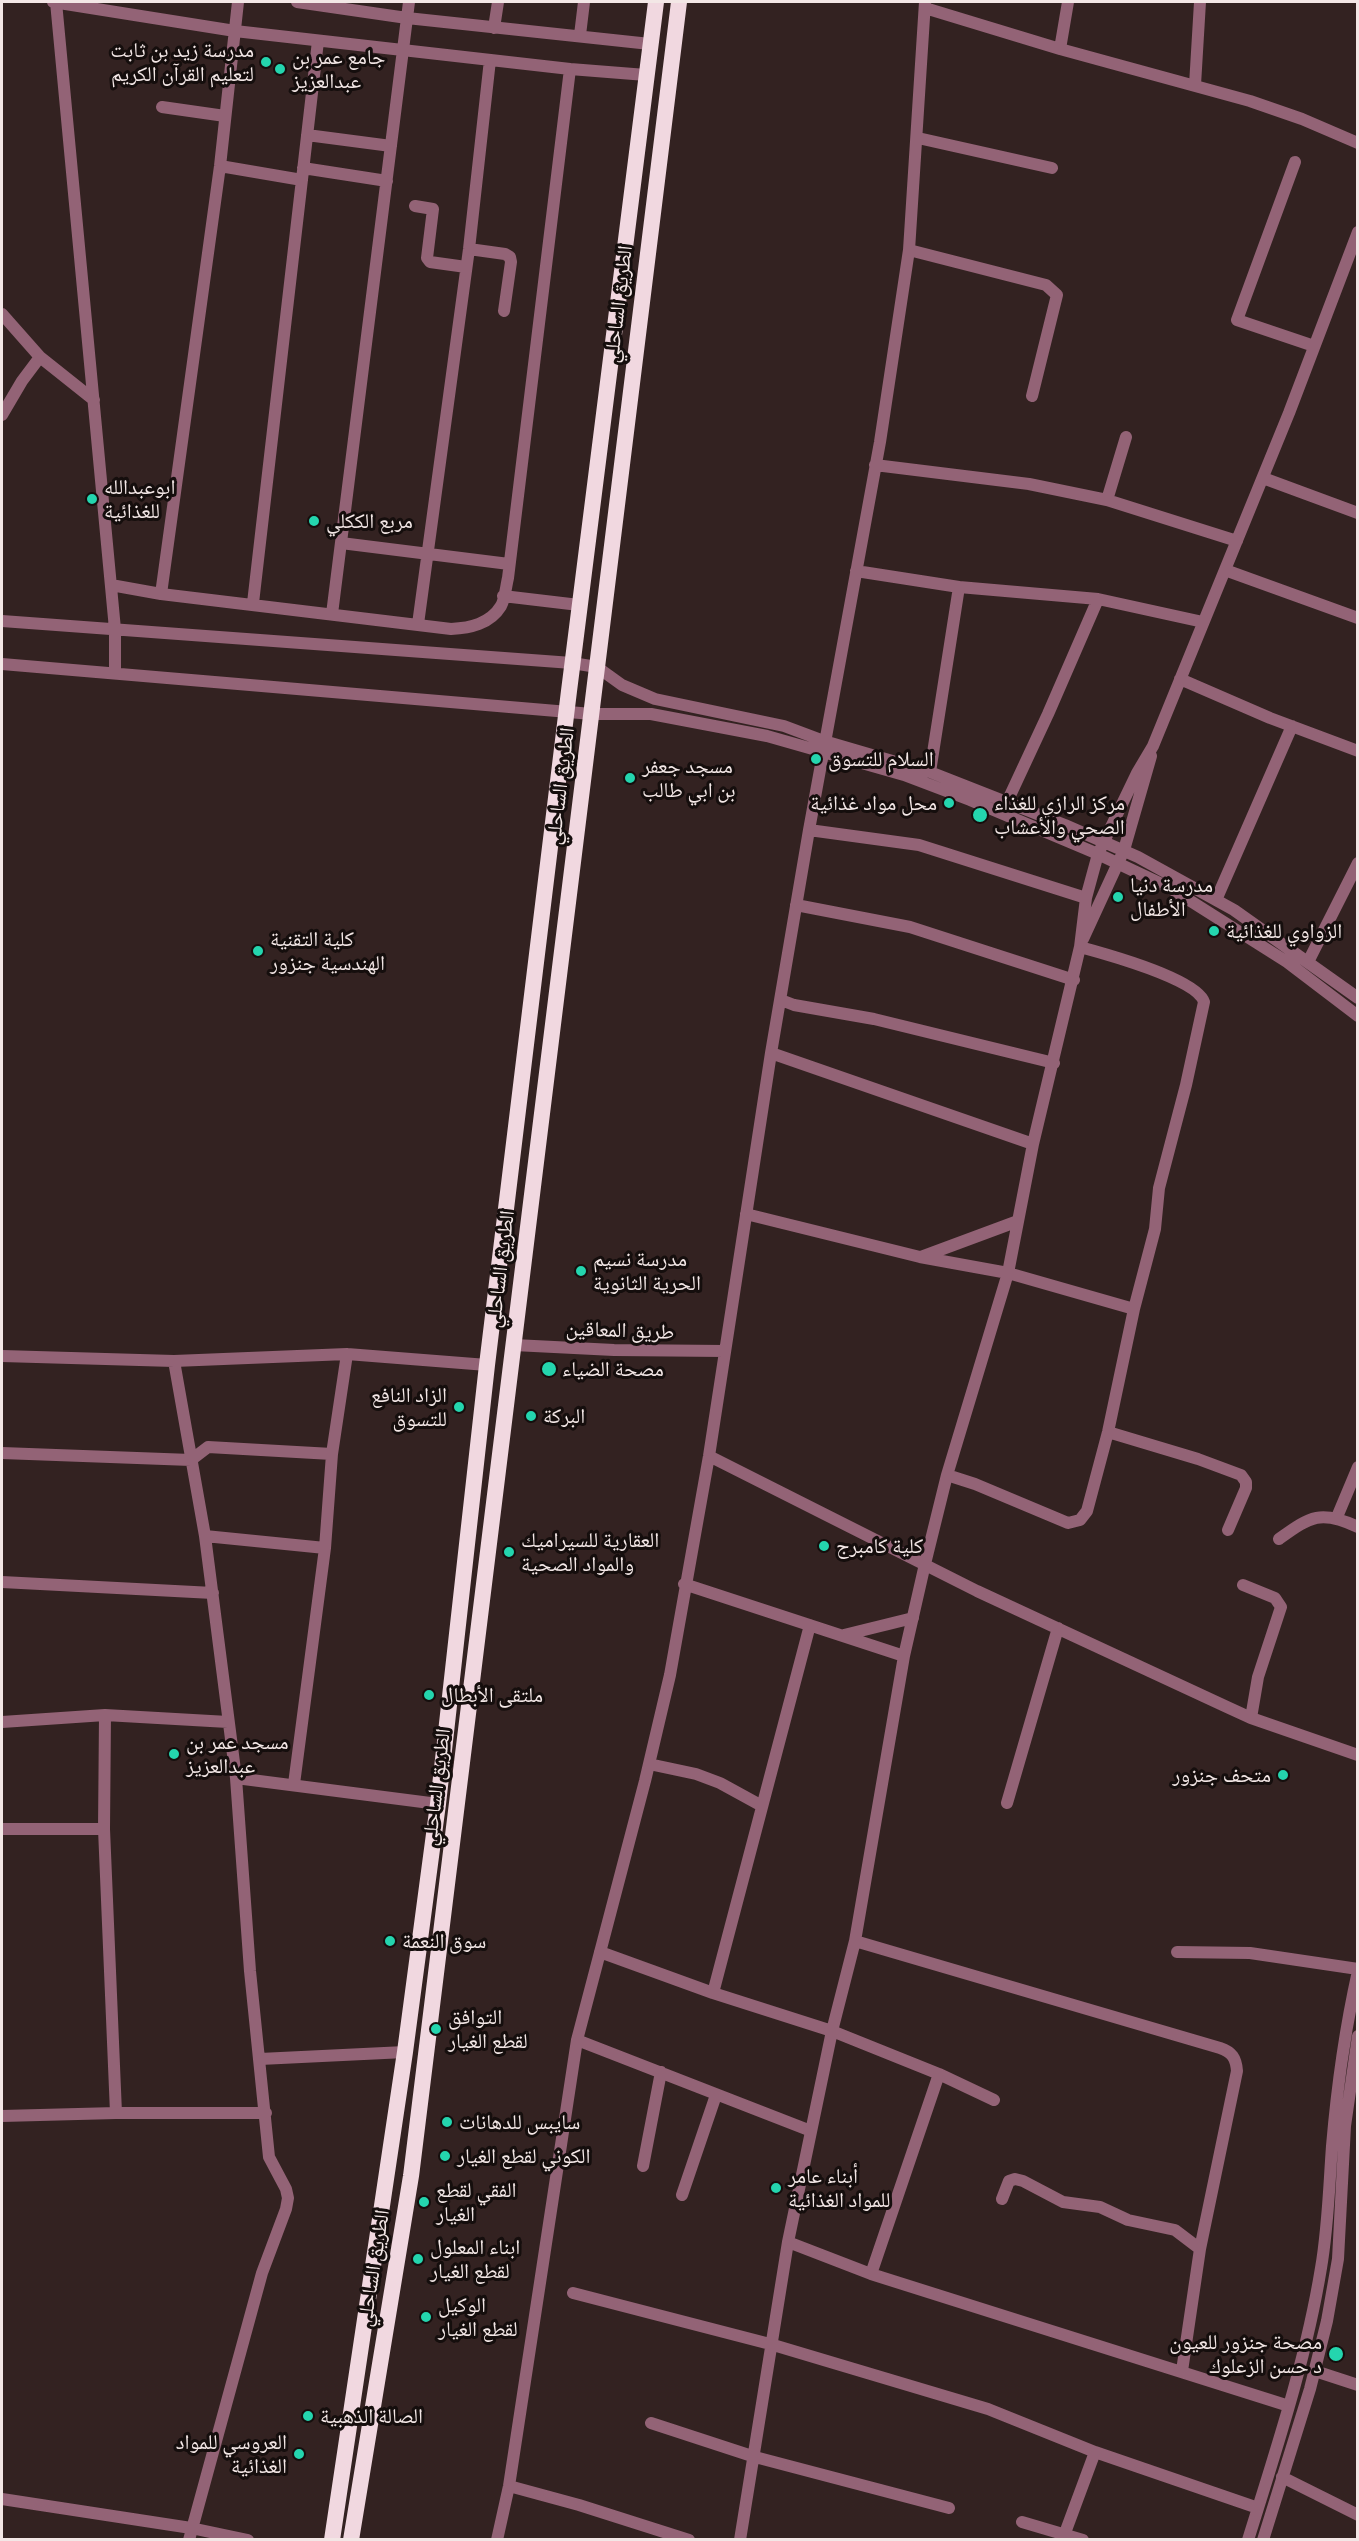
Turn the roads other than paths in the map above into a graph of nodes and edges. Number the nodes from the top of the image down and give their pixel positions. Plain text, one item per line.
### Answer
1 (55, 2) edge
2 (238, 2) edge
3 (297, 2) edge
4 (409, 2) edge
5 (498, 2) edge
6 (585, 2) edge
7 (656, 2) edge
8 (679, 2) edge
9 (1068, 2) edge
10 (1200, 2) edge
11 (326, 3) edge
12 (925, 5) edge
13 (407, 18) junction
14 (494, 28) junction
15 (235, 32) junction
16 (580, 35) junction
17 (318, 41) junction
18 (650, 44) junction
19 (1060, 49) junction
20 (403, 51) junction
21 (490, 60) junction
22 (570, 69) junction
23 (646, 75) junction
24 (1195, 85) junction
25 (162, 107) dead end
26 (225, 116) junction
27 (307, 135) junction
28 (918, 138) junction
29 (1358, 142) edge
30 (391, 146) junction
31 (1295, 162) dead end
32 (220, 166) junction
33 (1052, 168) dead end
34 (303, 174) junction
35 (387, 181) junction
36 (415, 206) dead end
37 (1358, 232) edge
38 (469, 249) junction
39 (909, 250) junction
40 (466, 267) junction
41 (504, 311) dead end
42 (2, 314) edge
43 (1314, 346) junction
44 (40, 357) junction
45 (1032, 396) dead end
46 (94, 400) junction
47 (2, 415) edge
48 (1126, 437) dead end
49 (875, 465) junction
50 (1263, 478) junction
51 (1107, 500) junction
52 (1358, 513) edge
53 (1237, 541) junction
54 (341, 543) junction
55 (426, 553) junction
56 (509, 564) junction
57 (1225, 570) junction
58 (856, 571) junction
59 (111, 585) junction
60 (959, 587) junction
61 (161, 594) junction
62 (503, 596) junction
63 (1098, 599) junction
64 (253, 603) junction
65 (579, 605) junction
66 (332, 614) junction
67 (1358, 618) edge
68 (2, 621) edge
69 (1203, 622) junction
70 (418, 624) junction
71 (116, 628) junction
72 (572, 663) junction
73 (2, 664) edge
74 (597, 667) junction
75 (115, 673) junction
76 (1180, 680) junction
77 (566, 711) junction
78 (592, 714) junction
79 (1292, 726) junction
80 (1153, 746) junction
81 (823, 747) junction
82 (1358, 751) edge
83 (930, 772) junction
84 (1007, 802) junction
85 (809, 830) junction
86 (1104, 842) junction
87 (1124, 850) junction
88 (1098, 854) junction
89 (1117, 863) junction
90 (1358, 863) edge
91 (1086, 898) junction
92 (1216, 900) junction
93 (796, 905) junction
94 (1081, 945) junction
95 (1308, 962) junction
96 (1074, 980) junction
97 (1358, 998) edge
98 (781, 1000) junction
99 (1358, 1016) edge
100 (771, 1053) junction
101 (1054, 1063) junction
102 (1033, 1144) junction
103 (746, 1214) junction
104 (1018, 1221) junction
105 (920, 1257) junction
106 (1008, 1273) junction
107 (1134, 1309) junction
108 (514, 1344) junction
109 (725, 1351) junction
110 (347, 1354) junction
111 (2, 1356) edge
112 (174, 1361) junction
113 (487, 1365) junction
114 (1108, 1432) junction
115 (2, 1453) edge
116 (332, 1454) junction
117 (709, 1456) junction
118 (191, 1460) junction
119 (1358, 1467) edge
120 (947, 1475) junction
121 (1337, 1517) junction
122 (1358, 1527) edge
123 (1228, 1530) dead end
124 (205, 1536) junction
125 (1279, 1539) dead end
126 (325, 1548) junction
127 (925, 1564) junction
128 (2, 1582) edge
129 (684, 1584) junction
130 (1243, 1585) dead end
131 (213, 1593) junction
132 (913, 1618) junction
133 (810, 1625) junction
134 (1058, 1628) junction
135 (842, 1636) junction
136 (904, 1656) junction
137 (105, 1716) junction
138 (1251, 1718) junction
139 (2, 1722) edge
140 (228, 1722) junction
141 (1356, 1756) edge
142 (649, 1764) junction
143 (236, 1778) junction
144 (294, 1785) junction
145 (1007, 1803) dead end
146 (438, 1804) junction
147 (762, 1806) junction
148 (2, 1829) edge
149 (104, 1829) junction
150 (855, 1941) junction
151 (600, 1952) junction
152 (1177, 1952) dead end
153 (1358, 1970) edge
154 (713, 1993) junction
155 (832, 2031) junction
156 (577, 2040) junction
157 (1357, 2042) edge
158 (405, 2052) junction
159 (260, 2059) junction
160 (661, 2072) junction
161 (939, 2074) junction
162 (716, 2095) junction
163 (994, 2100) dead end
164 (116, 2113) junction
165 (266, 2114) junction
166 (2, 2116) edge
167 (810, 2131) junction
168 (643, 2166) dead end
169 (682, 2195) dead end
170 (1002, 2199) dead end
171 (788, 2242) junction
172 (1200, 2249) junction
173 (871, 2274) junction
174 (573, 2293) dead end
175 (770, 2344) junction
176 (1182, 2371) junction
177 (1315, 2371) junction
178 (1358, 2385) edge
179 (1289, 2406) junction
180 (651, 2423) dead end
181 (1095, 2452) junction
182 (755, 2457) junction
183 (1282, 2477) junction
184 (509, 2486) junction
185 (2, 2499) edge
186 (949, 2508) dead end
187 (1258, 2508) junction
188 (1358, 2515) edge
189 (1022, 2522) dead end
190 (1065, 2533) junction
191 (190, 2534) edge
192 (248, 2540) edge
193 (332, 2540) edge
194 (351, 2540) edge
195 (498, 2540) edge
196 (689, 2540) edge
197 (740, 2540) edge
198 (1083, 2540) edge
199 (1248, 2540) edge
200 (1263, 2540) edge

1 - 15 street
1 - 46 street
2 - 15 street
3 - 11 street
4 - 13 street
5 - 14 street
6 - 16 street
7 - 18 highway, الطريق الساحلي
8 - 74 highway, الطريق الساحلي
9 - 19 street
10 - 24 street
11 - 13 street
12 - 19 street
12 - 28 street
13 - 14 street
13 - 20 street
14 - 16 street
15 - 17 street
15 - 26 street
16 - 18 street
17 - 20 street
17 - 27 street
18 - 23 highway, الطريق الساحلي
19 - 24 street
20 - 21 street
20 - 30 street
21 - 22 street
21 - 38 street
22 - 23 street
22 - 56 street
23 - 65 highway, الطريق الساحلي
24 - 29 street
25 - 26 street
26 - 32 street
27 - 30 street
27 - 34 street
28 - 33 street
28 - 39 street
30 - 35 street
31 - 43 street
32 - 34 street
32 - 61 street
34 - 35 street
34 - 64 street
35 - 54 street
36 - 40 street
37 - 43 street
38 - 40 street
38 - 41 street
39 - 45 street
39 - 49 street
40 - 55 street
42 - 44 street
43 - 50 street
44 - 46 street
44 - 47 street
46 - 59 street
48 - 51 street
49 - 51 street
49 - 58 street
50 - 52 street
50 - 53 street
51 - 53 street
53 - 57 street
54 - 55 street
54 - 66 street
55 - 56 street
55 - 70 street
56 - 62 street
57 - 67 street
57 - 69 street
58 - 60 street
58 - 81 street
59 - 61 street
59 - 71 street
60 - 63 street
60 - 83 street
61 - 64 street
62 - 65 street
62 - 70 street
63 - 69 street
63 - 84 street
64 - 66 street
65 - 72 highway, الطريق الساحلي
66 - 70 street
68 - 71 street
69 - 76 street
71 - 72 street
71 - 75 street
72 - 74 street
72 - 77 highway, الطريق الساحلي
73 - 75 street
74 - 78 highway, الطريق الساحلي
74 - 81 street
75 - 77 street
76 - 79 street
76 - 80 street
77 - 78 street
77 - 113 highway, الطريق الساحلي
78 - 81 street
78 - 108 highway, الطريق الساحلي
79 - 82 street
79 - 92 street
80 - 86 street
80 - 87 street
81 - 83 street
81 - 85 street
81 - 88 street
83 - 84 street
84 - 86 street
85 - 91 street
85 - 93 street
86 - 87 street
86 - 88 street
87 - 89 street
87 - 92 street
88 - 89 street
88 - 91 street
89 - 94 street
89 - 99 street
90 - 95 street
91 - 94 street
92 - 95 street
93 - 96 street
93 - 98 street
94 - 96 street
94 - 107 street
95 - 97 street
96 - 101 street
98 - 100 street
98 - 101 street
100 - 102 street
100 - 103 street
101 - 102 street
102 - 104 street
103 - 105 street
103 - 109 street
104 - 105 street
104 - 106 street
105 - 106 street
106 - 107 street
106 - 120 street
107 - 114 street
108 - 109 street, طريق المعاقين
108 - 194 highway, الطريق الساحلي
109 - 117 street
110 - 112 street
110 - 113 street
110 - 116 street
111 - 112 street
112 - 118 street
113 - 146 highway, الطريق الساحلي
114 - 120 street
114 - 123 street
115 - 118 street
116 - 118 street
116 - 126 street
117 - 127 street
117 - 129 street
118 - 124 street
119 - 121 street
120 - 127 street
121 - 122 street
121 - 125 street
124 - 126 street
124 - 131 street
126 - 144 street
127 - 132 street
127 - 134 street
128 - 131 street
129 - 133 street
129 - 142 street
130 - 138 street
131 - 140 street
132 - 135 street
132 - 136 street
133 - 135 street
133 - 147 street
134 - 138 street
134 - 145 street
135 - 136 street
136 - 150 street
137 - 139 street
137 - 140 street
137 - 149 street
138 - 141 street
140 - 143 street
142 - 147 street
142 - 151 street
143 - 144 street
143 - 159 street
144 - 146 street
146 - 158 highway, الطريق الساحلي
147 - 154 street
148 - 149 street
149 - 164 street
150 - 155 street
150 - 172 street
151 - 154 street
151 - 156 street
152 - 153 street
153 - 179 street
154 - 155 street
155 - 161 street
155 - 167 street
156 - 160 street
156 - 184 street
157 - 177 street
158 - 159 street
158 - 193 highway, الطريق الساحلي
159 - 165 street
160 - 162 street
160 - 168 street
161 - 163 street
161 - 173 street
162 - 167 street
162 - 169 street
164 - 165 street
164 - 166 street
165 - 191 street
167 - 171 street
170 - 172 street
171 - 173 street
171 - 175 street
172 - 176 street
173 - 176 street
174 - 175 street
175 - 181 street
175 - 182 street
176 - 179 street
177 - 178 street
177 - 183 street
179 - 187 street
180 - 182 street
181 - 187 street
181 - 190 street
182 - 186 street
182 - 197 street
183 - 188 street
183 - 200 street
184 - 195 street
184 - 196 street
185 - 191 street
187 - 199 street
189 - 190 street
190 - 198 street
191 - 192 street

